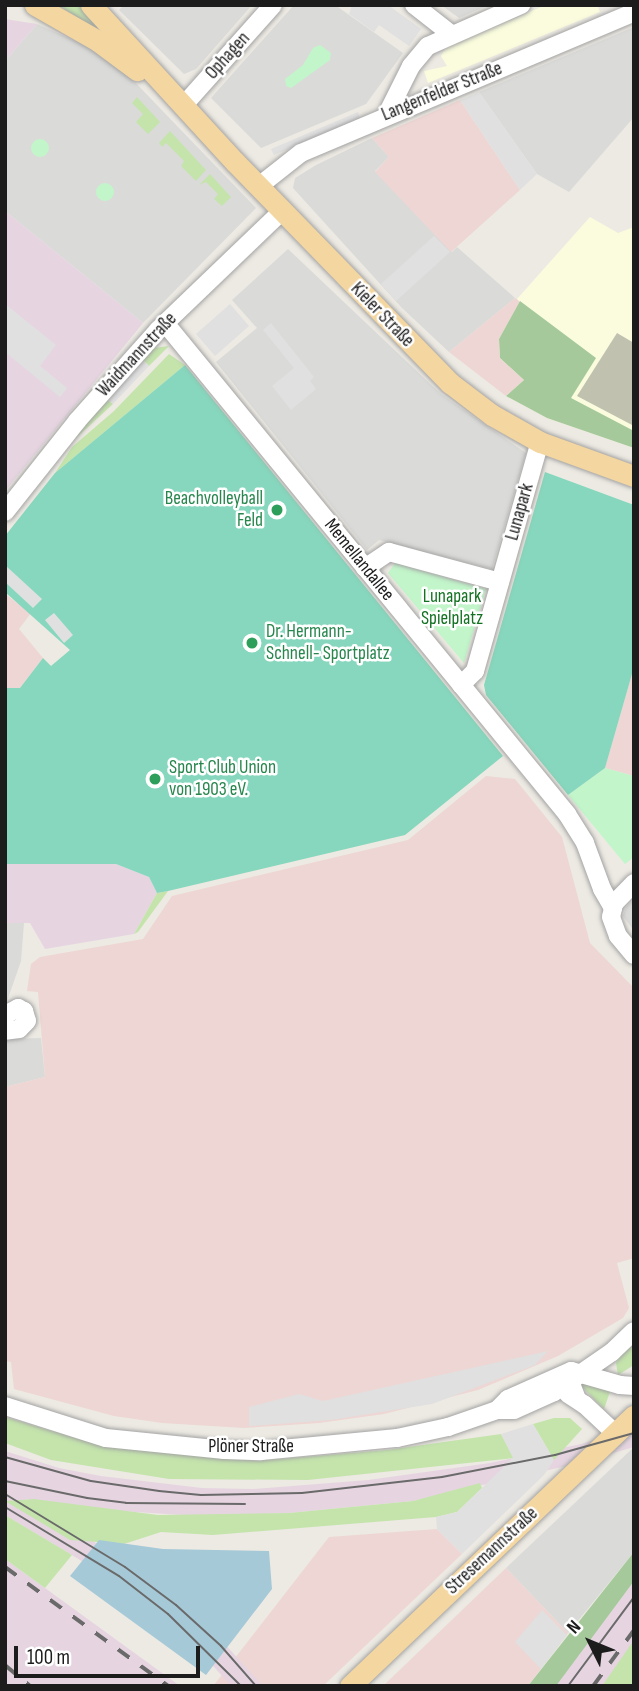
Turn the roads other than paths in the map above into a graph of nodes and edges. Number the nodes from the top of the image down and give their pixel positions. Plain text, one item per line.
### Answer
1 (36, 5) edge
2 (91, 5) edge
3 (273, 5) edge
4 (414, 5) edge
5 (521, 5) edge
6 (634, 12) edge
7 (451, 34) junction
8 (178, 101) junction
9 (387, 114) junction
10 (259, 186) junction
11 (283, 210) junction
12 (165, 323) junction
13 (540, 442) junction
14 (634, 476) edge
15 (5, 512) edge
16 (365, 568) junction
17 (500, 582) junction
18 (461, 685) junction
19 (634, 883) edge
20 (612, 908) junction
21 (634, 955) edge
22 (5, 1015) edge
23 (5, 1031) edge
24 (630, 1334) edge
25 (612, 1352) junction
26 (574, 1375) junction
27 (613, 1384) junction
28 (634, 1386) edge
29 (554, 1392) junction
30 (577, 1399) junction
31 (5, 1406) edge
32 (497, 1410) junction
33 (634, 1416) edge
34 (616, 1434) junction
35 (350, 1686) edge

1 - 8 main road, Kieler Straße
2 - 8 main road, Kieler Straße
3 - 8 street, Ophagen
4 - 7 street
5 - 7 street
6 - 9 street, Langenfelder Straße
7 - 9 street
8 - 10 main road, Kieler Straße
9 - 10 street, Langenfelder Straße
10 - 11 main road, Kieler Straße
11 - 12 street, Waidmannstraße
11 - 13 main road, Kieler Straße
12 - 15 street, Waidmannstraße
12 - 16 street, Memellandallee
13 - 14 main road, Kieler Straße
13 - 17 street, Lunapark
16 - 17 street
16 - 18 street, Memellandallee
17 - 18 street, Lunapark
18 - 20 street, Memellandallee
19 - 20 street
20 - 21 street, Memellandallee
22 - 23 street
24 - 25 street, Plöner Straße
24 - 26 street, Plöner Straße
25 - 26 street, Plöner Straße
25 - 27 street
26 - 27 street
26 - 29 street, Plöner Straße
26 - 30 street
26 - 32 street, Plöner Straße
27 - 28 street
29 - 30 street
29 - 32 street, Plöner Straße
30 - 34 street
31 - 32 street, Plöner Straße
33 - 34 main road, Stresemannstraße
34 - 35 main road, Stresemannstraße

